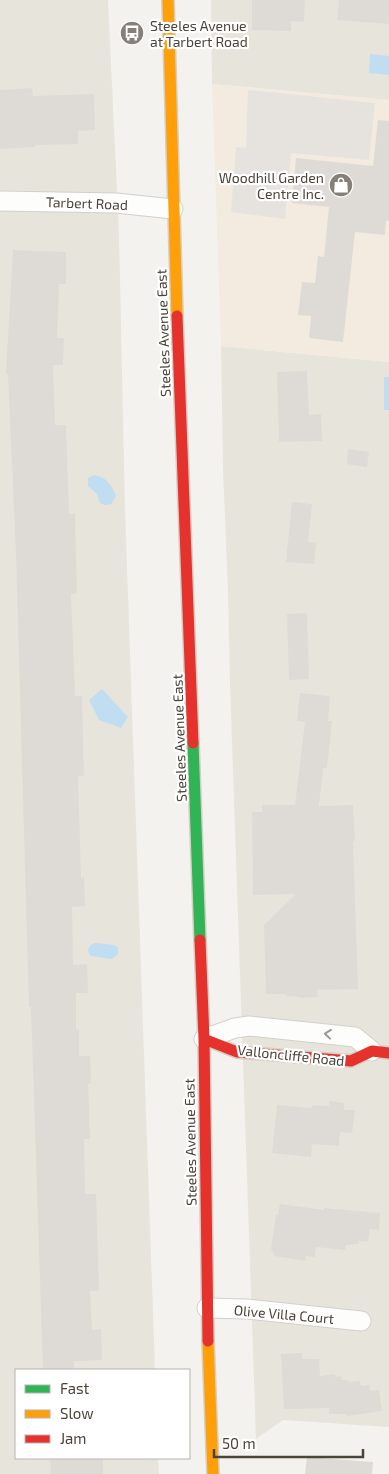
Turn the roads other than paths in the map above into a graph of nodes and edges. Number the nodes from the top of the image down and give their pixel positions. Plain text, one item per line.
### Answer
1 (168, 0) edge
2 (0, 201) edge
3 (173, 208) junction
4 (204, 1039) junction
5 (381, 1052) edge
6 (207, 1308) junction
7 (361, 1321) dead end
8 (213, 1474) edge

1 - 3 main road, Steeles Avenue East
2 - 3 street, Tarbert Road
3 - 4 main road, Steeles Avenue East
4 - 5 main road, Valloncliffe Road
5 -> 4 street, Valloncliffe Road
4 - 6 main road, Steeles Avenue East
6 - 7 street, Olive Villa Court
6 - 8 main road, Steeles Avenue East

